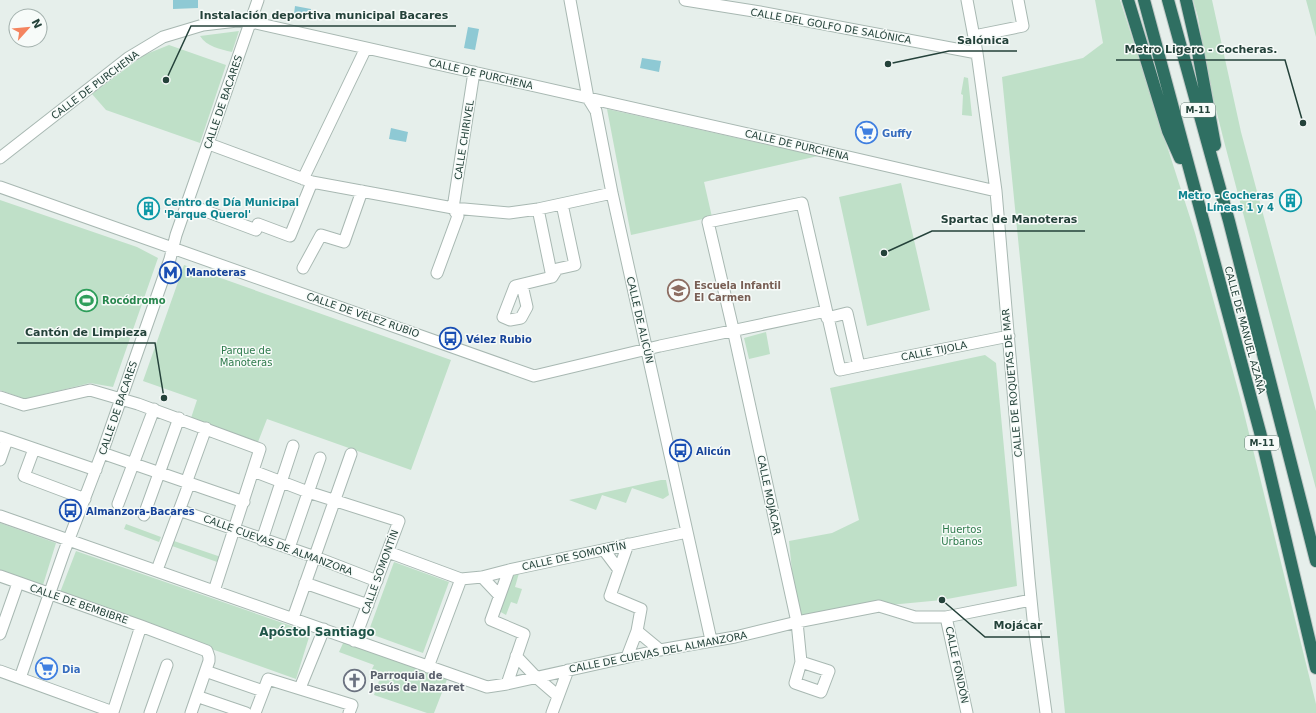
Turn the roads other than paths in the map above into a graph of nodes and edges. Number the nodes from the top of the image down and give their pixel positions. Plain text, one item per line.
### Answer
1 (258, 0) edge
2 (570, 0) edge
3 (685, 0) edge
4 (967, 0) edge
5 (1018, 0) edge
6 (1128, 0) edge
7 (1144, 0) edge
8 (1168, 0) edge
9 (1186, 0) edge
10 (748, 5) edge
11 (251, 22) junction
12 (974, 36) junction
13 (366, 48) junction
14 (977, 53) junction
15 (474, 72) junction
16 (588, 98) junction
17 (209, 144) junction
18 (0, 158) edge
19 (307, 180) junction
20 (0, 187) edge
21 (362, 191) junction
22 (996, 191) junction
23 (612, 193) junction
24 (1197, 196) junction
25 (187, 204) junction
26 (562, 204) junction
27 (453, 208) junction
28 (538, 209) junction
29 (1229, 221) junction
30 (174, 249) junction
31 (303, 268) dead end
32 (437, 273) dead end
33 (552, 277) junction
34 (522, 285) dead end
35 (826, 314) junction
36 (733, 329) junction
37 (1009, 336) junction
38 (647, 348) junction
39 (859, 366) junction
40 (0, 397) edge
41 (122, 398) junction
42 (154, 409) junction
43 (179, 418) junction
44 (206, 428) junction
45 (3, 439) edge
46 (293, 446) dead end
47 (34, 449) junction
48 (102, 453) junction
49 (351, 454) dead end
50 (320, 458) dead end
51 (0, 460) edge
52 (133, 464) junction
53 (96, 470) junction
54 (253, 472) junction
55 (159, 474) junction
56 (281, 482) junction
57 (187, 483) junction
58 (308, 492) junction
59 (85, 499) junction
60 (335, 501) junction
61 (244, 502) junction
62 (118, 504) dead end
63 (180, 510) junction
64 (144, 515) dead end
65 (0, 516) edge
66 (234, 529) junction
67 (687, 532) junction
68 (70, 540) junction
69 (262, 540) junction
70 (628, 544) junction
71 (289, 548) junction
72 (604, 550) junction
73 (388, 552) junction
74 (315, 557) junction
75 (1316, 561) edge
76 (157, 570) junction
77 (509, 570) junction
78 (619, 570) junction
79 (0, 576) edge
80 (482, 577) junction
81 (461, 579) junction
82 (377, 581) junction
83 (18, 583) junction
84 (305, 583) junction
85 (214, 591) junction
86 (50, 594) junction
87 (499, 595) junction
88 (1031, 600) junction
89 (368, 605) junction
90 (946, 617) junction
91 (293, 618) junction
92 (797, 622) junction
93 (141, 626) junction
94 (324, 629) junction
95 (637, 632) junction
96 (0, 634) edge
97 (711, 640) junction
98 (354, 641) junction
99 (660, 650) junction
100 (516, 656) junction
101 (627, 657) junction
102 (801, 662) dead end
103 (167, 664) dead end
104 (428, 667) junction
105 (1316, 668) edge
106 (568, 670) junction
107 (0, 671) edge
108 (211, 673) dead end
109 (536, 677) junction
110 (20, 678) junction
111 (507, 684) junction
112 (300, 688) junction
113 (263, 691) junction
114 (558, 696) junction
115 (202, 698) dead end
116 (150, 713) edge
117 (191, 713) edge
118 (246, 713) edge
119 (255, 713) edge
120 (349, 713) edge
121 (552, 713) edge
122 (967, 713) edge
123 (1046, 713) edge

1 - 11 street, CALLE DE BACARES
2 - 16 street, CALLE DE ALICÚN
3 - 10 street, CALLE DEL GOLFO DE SALÓNICA
4 - 12 street, CALLE DE ROQUETAS DE MAR
5 - 12 street
6 - 24 highway
7 - 24 highway, CALLE DE MANUEL AZAÑA / M-11
8 - 29 highway, CALLE DE MANUEL AZAÑA / M-11
9 - 29 highway
10 - 14 street, CALLE DEL GOLFO DE SALÓNICA
11 - 13 street, CALLE DE PURCHENA
11 - 17 street, CALLE DE BACARES
11 - 18 street, CALLE DE PURCHENA
12 - 14 street, CALLE DE ROQUETAS DE MAR
13 - 15 street, CALLE DE PURCHENA
13 - 19 street
14 - 22 street, CALLE DE ROQUETAS DE MAR
15 - 16 street, CALLE DE PURCHENA
15 - 27 street, CALLE CHIRIVEL
16 - 22 street, CALLE DE PURCHENA
16 - 23 street, CALLE DE ALICÚN
17 - 19 street
17 - 25 street, CALLE DE BACARES
19 - 21 street
19 - 25 street
20 - 30 street, CALLE DE VÉLEZ RUBIO
21 - 27 street
21 - 31 street
22 - 37 street, CALLE DE ROQUETAS DE MAR
23 - 26 street
23 - 38 street, CALLE DE ALICÚN
24 - 105 highway, CALLE DE MANUEL AZAÑA / M-11
25 - 30 street, CALLE DE BACARES
26 - 28 street
26 - 33 street
27 - 28 street
27 - 32 street, CALLE CHIRIVEL
28 - 33 street
29 - 75 highway, CALLE DE MANUEL AZAÑA / M-11
30 - 38 street, CALLE DE VÉLEZ RUBIO
30 - 41 street, CALLE DE BACARES
33 - 34 street
35 - 36 street, CALLE DE VÉLEZ RUBIO
35 - 36 street
35 - 39 street, CALLE DE VÉLEZ RUBIO
35 - 39 street, CALLE TIJOLA
36 - 38 street, CALLE DE VÉLEZ RUBIO
36 - 92 street, CALLE MOJÁCAR
37 - 39 street, CALLE TIJOLA
37 - 88 street, CALLE DE ROQUETAS DE MAR
38 - 67 street, CALLE DE ALICÚN
40 - 41 street
41 - 42 street
41 - 48 street, CALLE DE BACARES
42 - 43 street
42 - 52 street
43 - 44 street
43 - 55 street
44 - 54 street
44 - 57 street
45 - 47 street
45 - 51 street
46 - 56 street
47 - 53 street
47 - 59 street
48 - 52 street
48 - 53 street, CALLE DE BACARES
49 - 60 street
50 - 58 street
52 - 55 street
52 - 62 street
53 - 59 street, CALLE DE BACARES
54 - 56 street, CALLE SOMONTÍN
54 - 61 street
55 - 57 street
55 - 64 street
56 - 58 street, CALLE SOMONTÍN
56 - 69 street
57 - 61 street
57 - 63 street
58 - 60 street, CALLE SOMONTÍN
58 - 71 street
59 - 68 street, CALLE DE BACARES
60 - 73 street, CALLE SOMONTÍN
60 - 74 street
61 - 66 street
63 - 66 street, CALLE CUEVAS DE ALMANZORA
63 - 76 street
65 - 68 street, CALLE DE CUEVAS DEL ALMANZORA
66 - 69 street, CALLE CUEVAS DE ALMANZORA
66 - 85 street
67 - 70 street, CALLE DE SOMONTÍN
67 - 97 street, CALLE DE ALICÚN
68 - 76 street, CALLE DE CUEVAS DEL ALMANZORA
68 - 86 street, CALLE DE BACARES
69 - 71 street, CALLE CUEVAS DE ALMANZORA
70 - 72 street, CALLE DE SOMONTÍN
70 - 78 street
71 - 74 street, CALLE CUEVAS DE ALMANZORA
72 - 77 street, CALLE DE SOMONTÍN
72 - 78 street
73 - 81 street, CALLE DE SOMONTÍN
73 - 82 street, CALLE SOMONTÍN
74 - 82 street, CALLE CUEVAS DE ALMANZORA
74 - 84 street
76 - 85 street, CALLE DE CUEVAS DEL ALMANZORA
77 - 80 street, CALLE DE SOMONTÍN
77 - 87 street
78 - 95 street
79 - 83 street, CALLE DE BEMBIBRE
80 - 81 street, CALLE DE SOMONTÍN
80 - 87 street
81 - 104 street
82 - 89 street, CALLE SOMONTÍN
83 - 86 street, CALLE DE BEMBIBRE
83 - 96 street, CALLE DE BEMBIBRE
84 - 89 street
84 - 91 street
85 - 91 street, CALLE DE CUEVAS DEL ALMANZORA
86 - 93 street, CALLE DE BEMBIBRE
86 - 110 street, CALLE DE BACARES
87 - 100 street
88 - 90 street, CALLE DE CUEVAS DEL ALMANZORA
88 - 123 street, CALLE DE ROQUETAS DE MAR
89 - 98 street, CALLE SOMONTÍN
90 - 92 street, CALLE DE CUEVAS DEL ALMANZORA
90 - 122 street, CALLE FONDÓN
91 - 94 street, CALLE DE CUEVAS DEL ALMANZORA
92 - 97 street, CALLE DE CUEVAS DEL ALMANZORA
92 - 102 street, CALLE MOJÁCAR
93 - 110 street
93 - 117 street, CALLE DE BEMBIBRE
94 - 98 street, CALLE DE CUEVAS DEL ALMANZORA
94 - 112 street
95 - 99 street
95 - 101 street
97 - 99 street, CALLE DE CUEVAS DEL ALMANZORA
98 - 104 street, CALLE DE CUEVAS DEL ALMANZORA
99 - 101 street, CALLE DE CUEVAS DEL ALMANZORA
100 - 109 street
100 - 111 street
101 - 106 street, CALLE DE CUEVAS DEL ALMANZORA
103 - 116 street
104 - 111 street, CALLE DE CUEVAS DEL ALMANZORA
106 - 109 street, CALLE DE CUEVAS DEL ALMANZORA
106 - 114 street
107 - 110 street
108 - 113 street
109 - 111 street, CALLE DE CUEVAS DEL ALMANZORA
109 - 114 street
112 - 113 street
112 - 120 street
113 - 119 street
114 - 121 street
115 - 118 street

